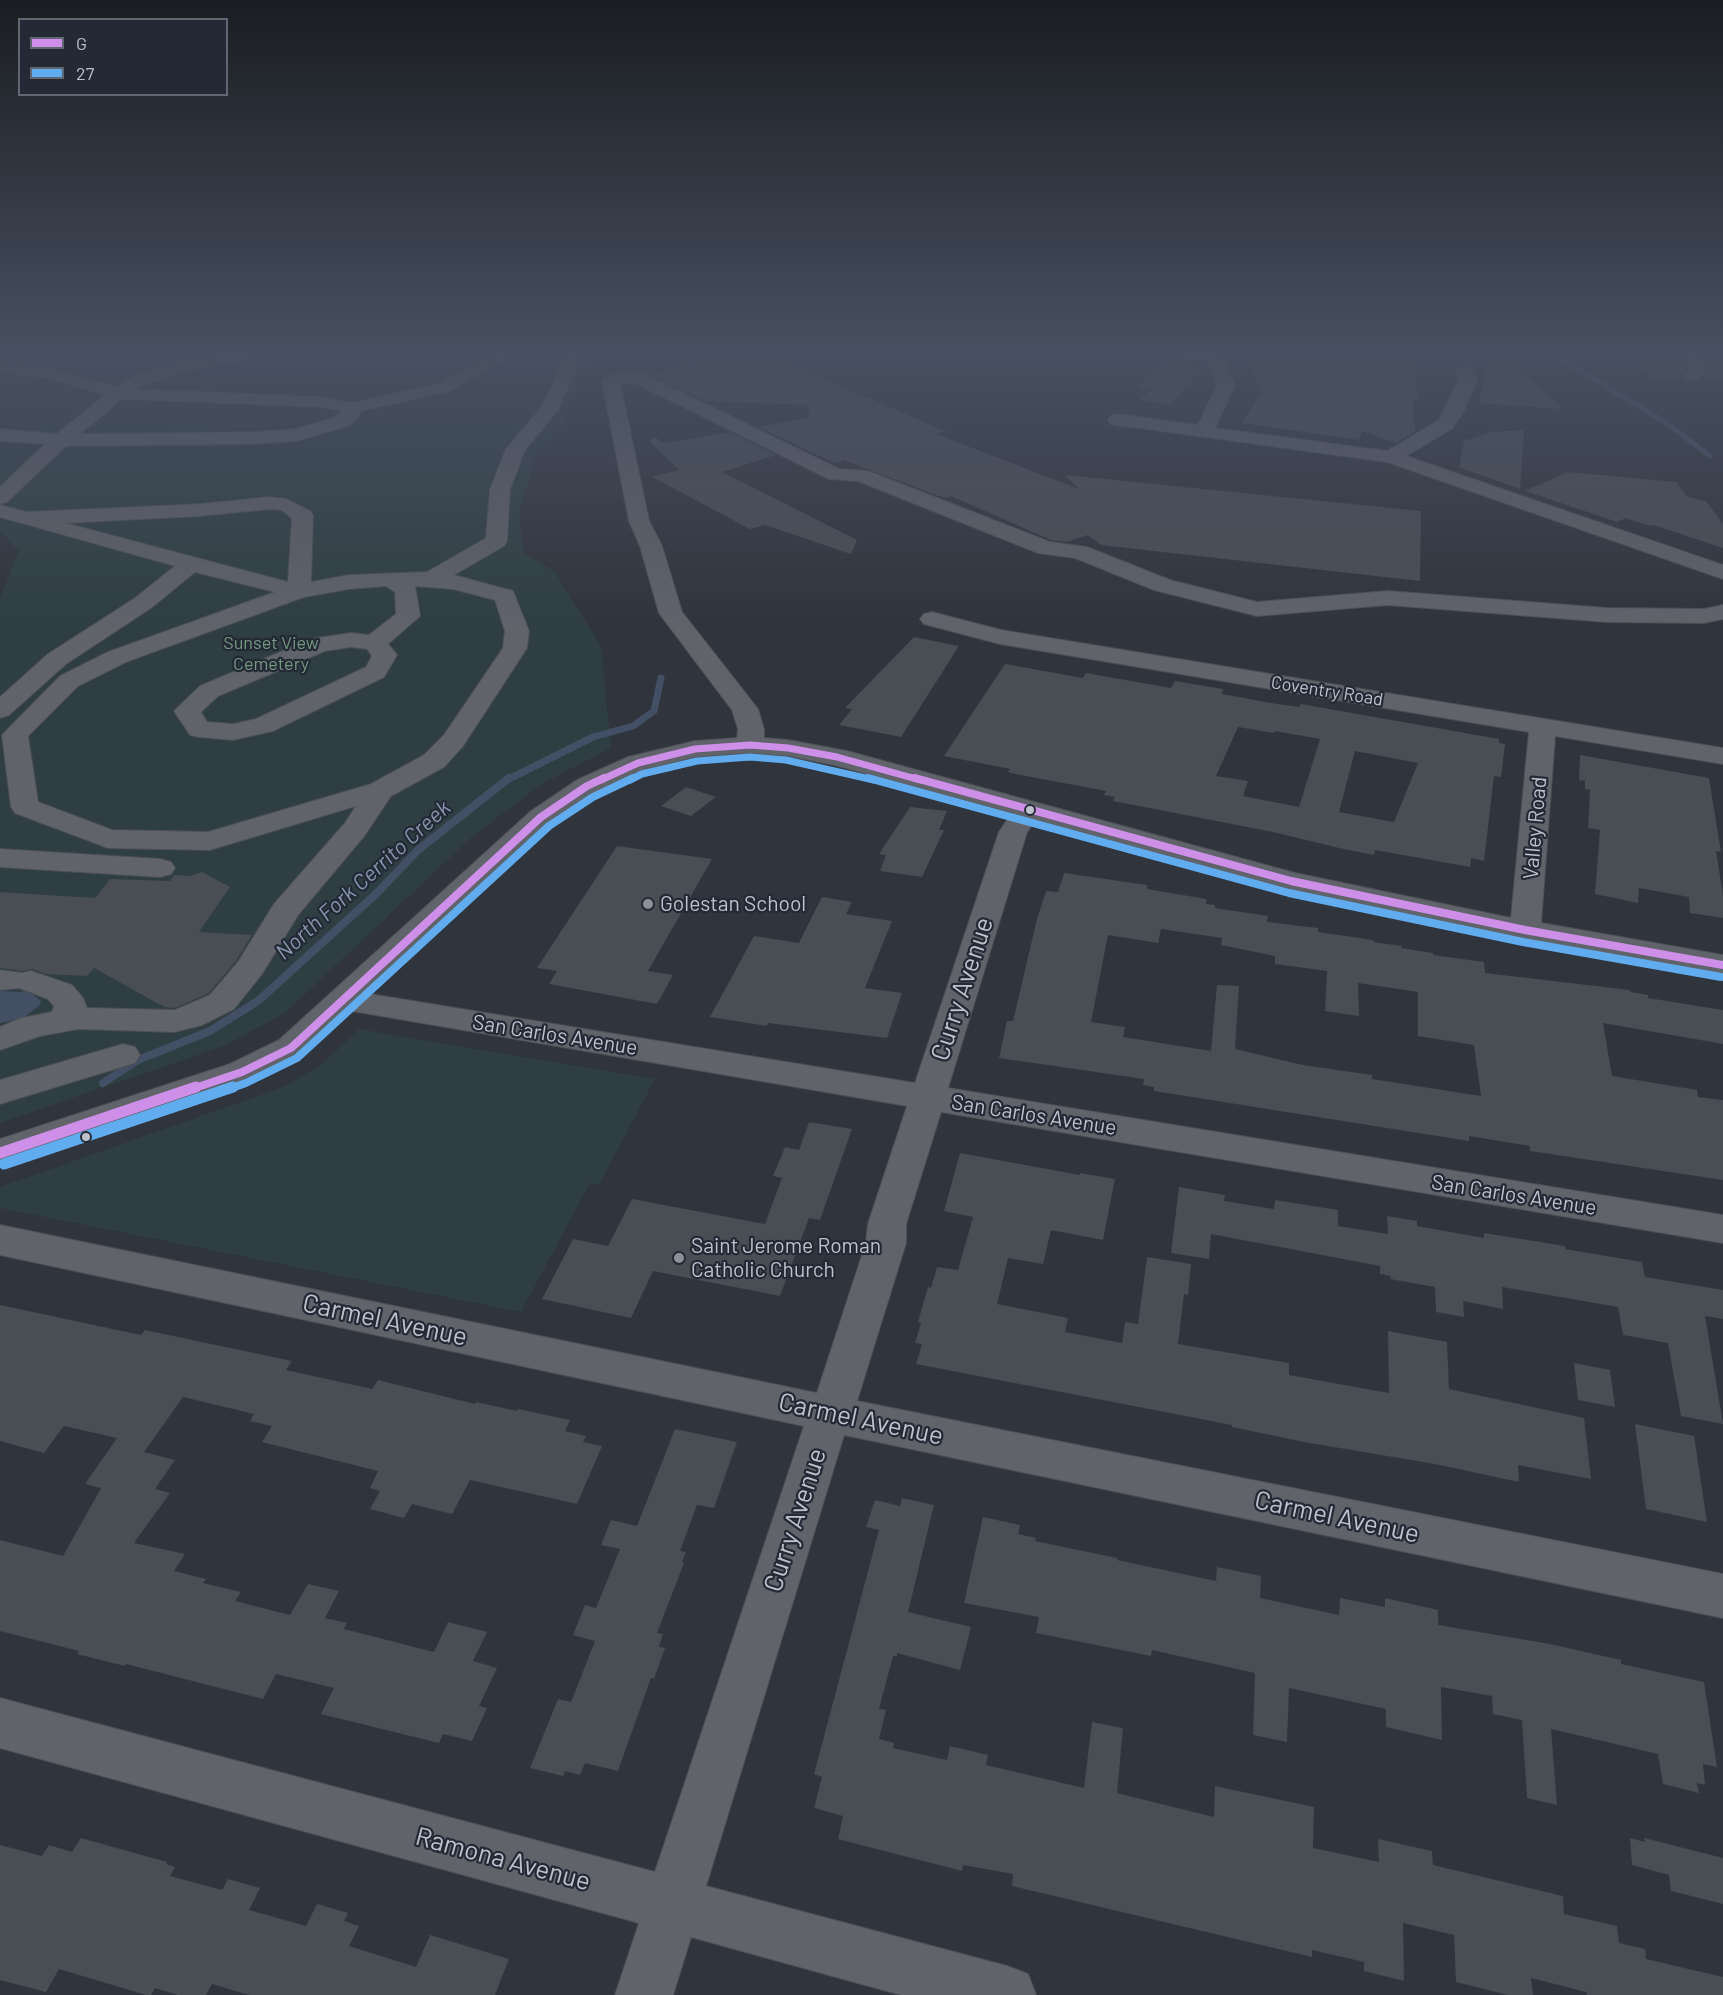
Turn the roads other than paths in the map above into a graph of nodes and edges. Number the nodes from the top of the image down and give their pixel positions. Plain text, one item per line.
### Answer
1 (57, 444) edge
2 (520, 444) edge
3 (624, 444) edge
4 (773, 444) edge
5 (1294, 444) edge
6 (1415, 444) edge
7 (1390, 457) junction
8 (0, 498) edge
9 (0, 511) edge
10 (29, 518) junction
11 (191, 564) junction
12 (1723, 572) edge
13 (390, 579) junction
14 (299, 591) junction
15 (431, 596) junction
16 (1723, 612) edge
17 (932, 619) dead end
18 (374, 643) junction
19 (0, 710) edge
20 (1543, 726) junction
21 (8, 734) edge
22 (750, 745) junction
23 (1723, 756) edge
24 (381, 790) junction
25 (1029, 810) junction
26 (0, 858) edge
27 (160, 868) dead end
28 (1525, 930) junction
29 (1723, 965) edge
30 (14, 980) edge
31 (346, 999) junction
32 (67, 1019) junction
33 (0, 1039) edge
34 (123, 1055) dead end
35 (0, 1092) edge
36 (927, 1098) junction
37 (0, 1153) edge
38 (1723, 1229) edge
39 (0, 1240) edge
40 (831, 1414) junction
41 (1723, 1596) edge
42 (0, 1723) edge
43 (672, 1905) junction
44 (644, 1995) edge
45 (1007, 1995) edge

1 - 8 street
2 - 15 street
3 - 22 street
4 - 16 street
5 - 7 street
6 - 7 street
7 - 12 street
9 - 10 street
10 - 11 street
10 - 14 street
11 - 14 street
11 - 19 street
13 - 14 street
13 - 15 street
13 - 15 street
14 - 21 street
15 - 18 street
15 - 24 street
17 - 20 street, Coventry Road
18 - 18 street
20 - 23 street, Coventry Road
20 - 28 street, Valley Road
21 - 24 street
22 - 25 street
22 - 31 street
24 - 32 street
25 - 28 street
25 - 36 street, Curry Avenue
26 - 27 street
28 - 29 street
30 - 32 street
31 - 36 street, San Carlos Avenue
31 - 37 street
32 - 33 street
34 - 35 street
36 - 38 street, San Carlos Avenue
36 - 40 street, Curry Avenue
39 - 40 street, Carmel Avenue
40 - 41 street, Carmel Avenue
40 - 43 street, Curry Avenue
42 - 43 street, Ramona Avenue
43 - 44 street, Curry Avenue
43 - 45 street, Ramona Avenue

